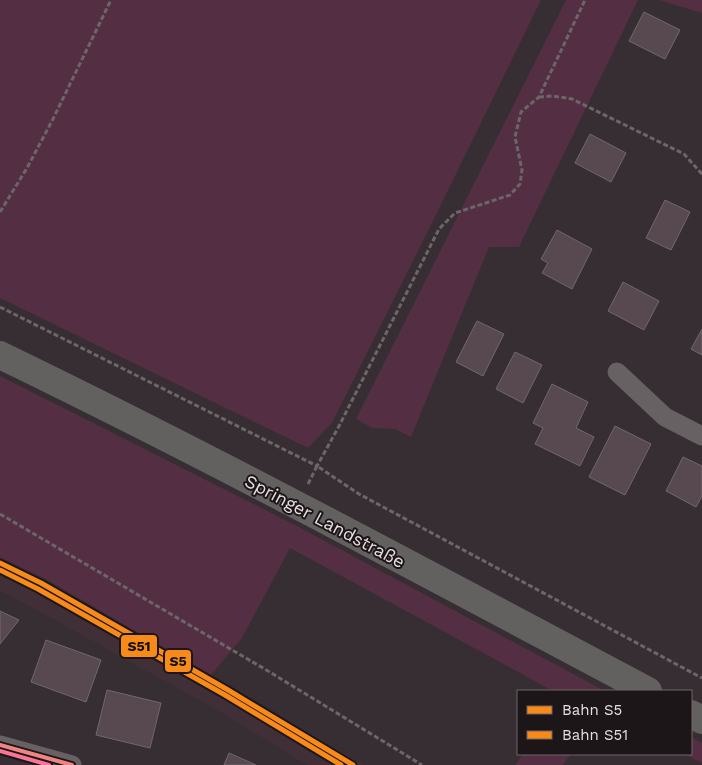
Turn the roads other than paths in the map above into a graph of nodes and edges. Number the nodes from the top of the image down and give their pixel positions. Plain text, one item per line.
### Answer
1 (0, 355) edge
2 (617, 372) dead end
3 (702, 436) edge
4 (646, 690) edge
5 (0, 745) edge
6 (72, 765) edge

1 - 4 main road, Springer Landstraße
2 - 3 street
5 - 6 street

